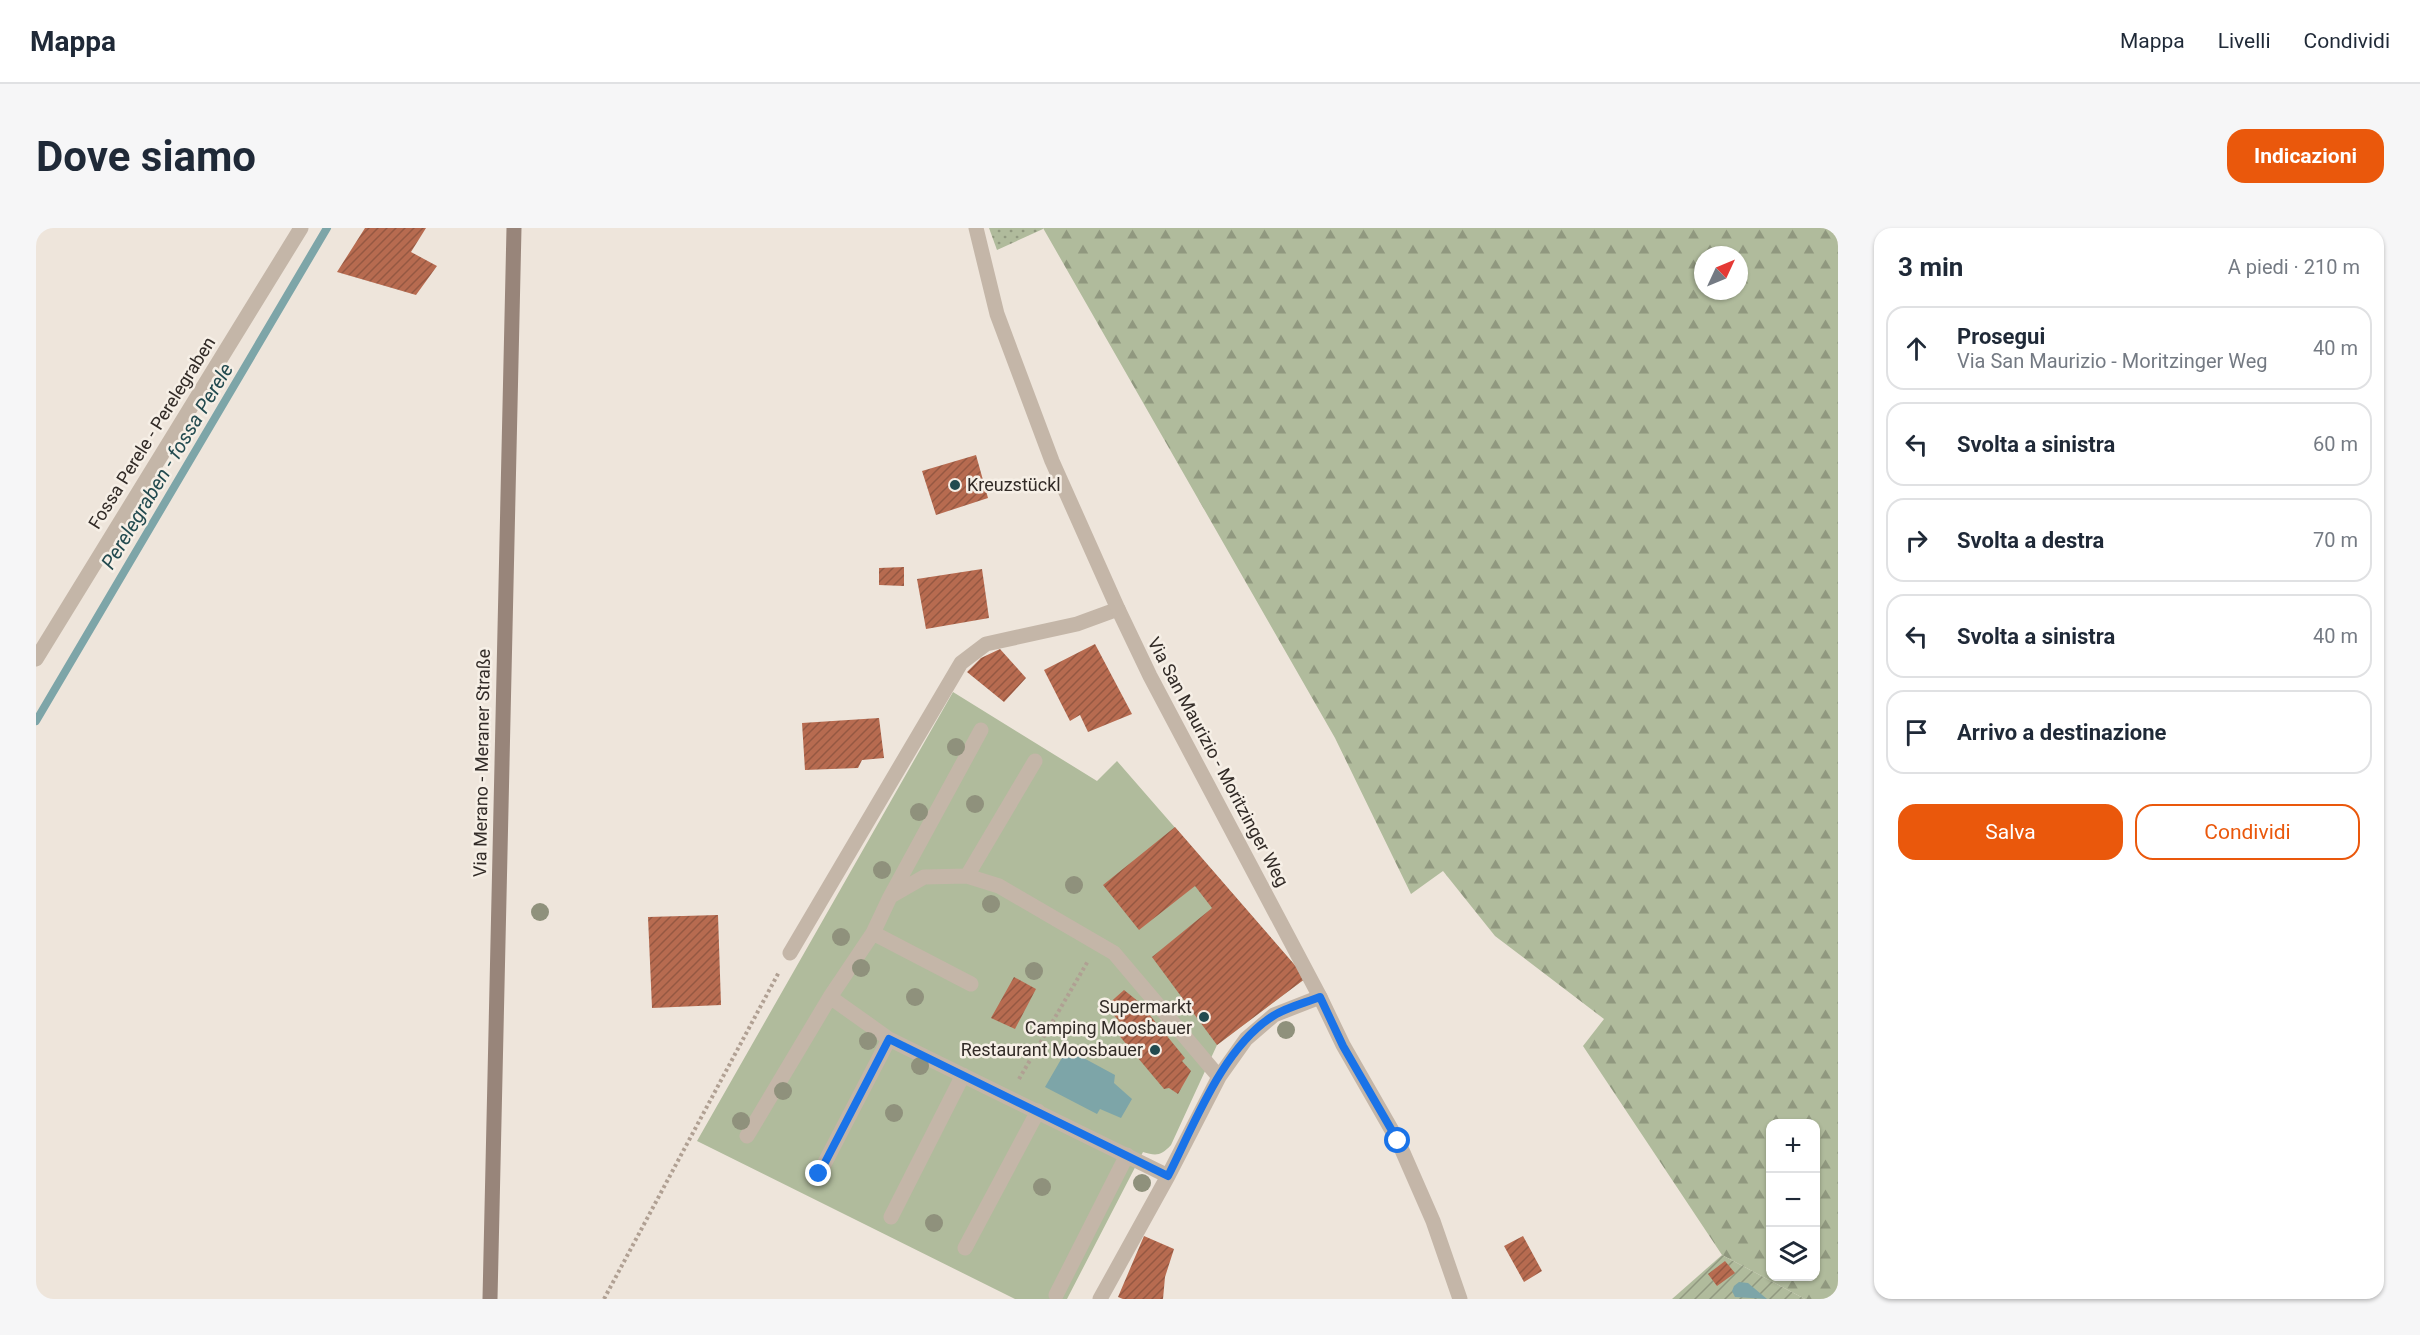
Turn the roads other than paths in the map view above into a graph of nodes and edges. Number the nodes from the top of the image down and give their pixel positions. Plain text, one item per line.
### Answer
1 (301, 228) edge
2 (514, 228) edge
3 (976, 228) edge
4 (1118, 609) junction
5 (36, 659) edge
6 (981, 730) dead end
7 (1035, 761) dead end
8 (967, 876) junction
9 (890, 897) junction
10 (873, 933) junction
11 (790, 953) road end
12 (971, 984) dead end
13 (830, 997) junction
14 (1320, 997) junction
15 (889, 1039) junction
16 (963, 1075) junction
17 (1219, 1077) junction
18 (1038, 1111) junction
19 (747, 1136) dead end
20 (1127, 1155) junction
21 (819, 1174) dead end
22 (1168, 1176) junction
23 (891, 1217) dead end
24 (965, 1248) dead end
25 (1056, 1295) dead end
26 (490, 1299) edge
27 (1100, 1299) edge
28 (1460, 1299) edge

1 - 5 street, Fossa Perele - Perelegraben
2 - 26 main road, Via Merano - Meraner Straße
3 - 4 street, Via San Maurizio - Moritzinger Weg
4 - 11 street
4 - 14 street, Via San Maurizio - Moritzinger Weg
6 - 9 street
7 - 8 street
8 - 9 street
8 - 17 street
9 - 10 street
10 - 12 street
10 - 13 street
13 - 15 street
13 - 19 street
14 - 17 street
14 - 28 street, Via San Maurizio - Moritzinger Weg
15 - 16 street
15 - 21 street
16 - 18 street
16 - 23 street
17 - 22 street
18 - 20 street
18 - 24 street
20 - 22 street
20 - 25 street
22 - 27 street

